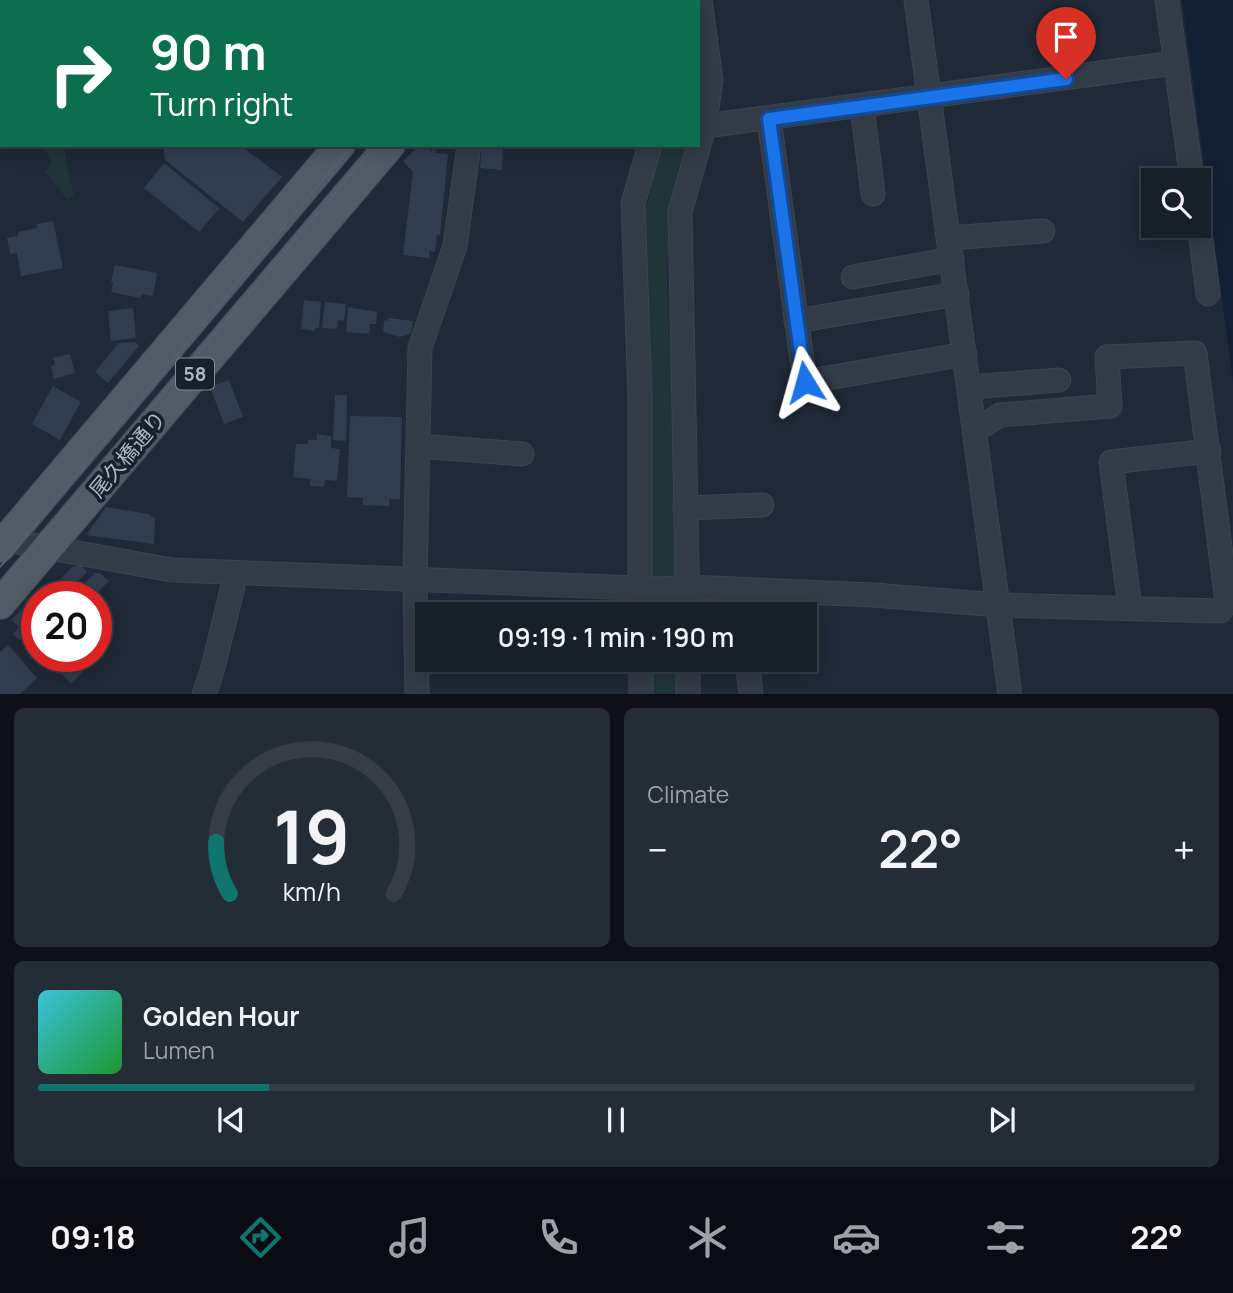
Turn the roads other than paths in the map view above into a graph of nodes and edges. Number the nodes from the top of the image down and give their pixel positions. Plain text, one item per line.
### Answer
1 (700, 0) edge
2 (916, 0) edge
3 (1167, 0) edge
4 (1175, 63) junction
5 (929, 97) junction
6 (862, 106) junction
7 (769, 119) junction
8 (701, 127) edge
9 (338, 147) edge
10 (388, 147) edge
11 (469, 147) edge
12 (649, 147) edge
13 (696, 147) edge
14 (1190, 168) edge
15 (873, 194) dead end
16 (1043, 231) dead end
17 (1201, 238) edge
18 (951, 248) junction
19 (853, 277) dead end
20 (957, 294) junction
21 (1208, 294) dead end
22 (796, 321) junction
23 (965, 354) junction
24 (1059, 380) dead end
25 (970, 387) junction
26 (975, 425) junction
27 (418, 446) junction
28 (1209, 451) junction
29 (522, 454) dead end
30 (762, 505) dead end
31 (685, 508) junction
32 (2, 540) edge
33 (48, 546) junction
34 (233, 573) junction
35 (415, 579) junction
36 (640, 586) junction
37 (688, 587) junction
38 (738, 590) junction
39 (640, 602) edge
40 (688, 602) edge
41 (740, 602) edge
42 (0, 604) edge
43 (999, 605) junction
44 (1130, 608) junction
45 (641, 672) edge
46 (688, 672) edge
47 (748, 672) edge
48 (204, 694) edge
49 (417, 694) edge
50 (641, 694) edge
51 (688, 694) edge
52 (751, 694) edge
53 (1010, 694) edge

1 - 8 street
2 - 5 street
3 - 4 street
4 - 5 street
4 - 14 street
5 - 6 street
5 - 18 street
6 - 7 street
6 - 15 street
7 - 8 street
7 - 22 street
9 - 32 main road, 尾久橋通り / 58
10 - 33 main road, 尾久橋通り / 58
11 - 27 street
12 - 36 street
13 - 31 street
16 - 18 street
17 - 21 street
18 - 19 street
18 - 20 street
20 - 22 street
20 - 23 street
22 - 23 street
23 - 25 street
24 - 25 street
25 - 26 street
26 - 28 street
26 - 43 street
27 - 29 street
27 - 35 street
28 - 44 street
28 - 44 street
30 - 31 street
31 - 37 street
32 - 33 street
33 - 34 street
33 - 42 main road, 尾久橋通り / 58
34 - 35 street
34 - 48 street
35 - 36 street
35 - 49 street
36 - 37 street
36 - 39 street
37 - 38 street
37 - 40 street
38 - 41 street
38 - 43 street
43 - 44 street
43 - 53 street
45 - 50 street
46 - 51 street
47 - 52 street

